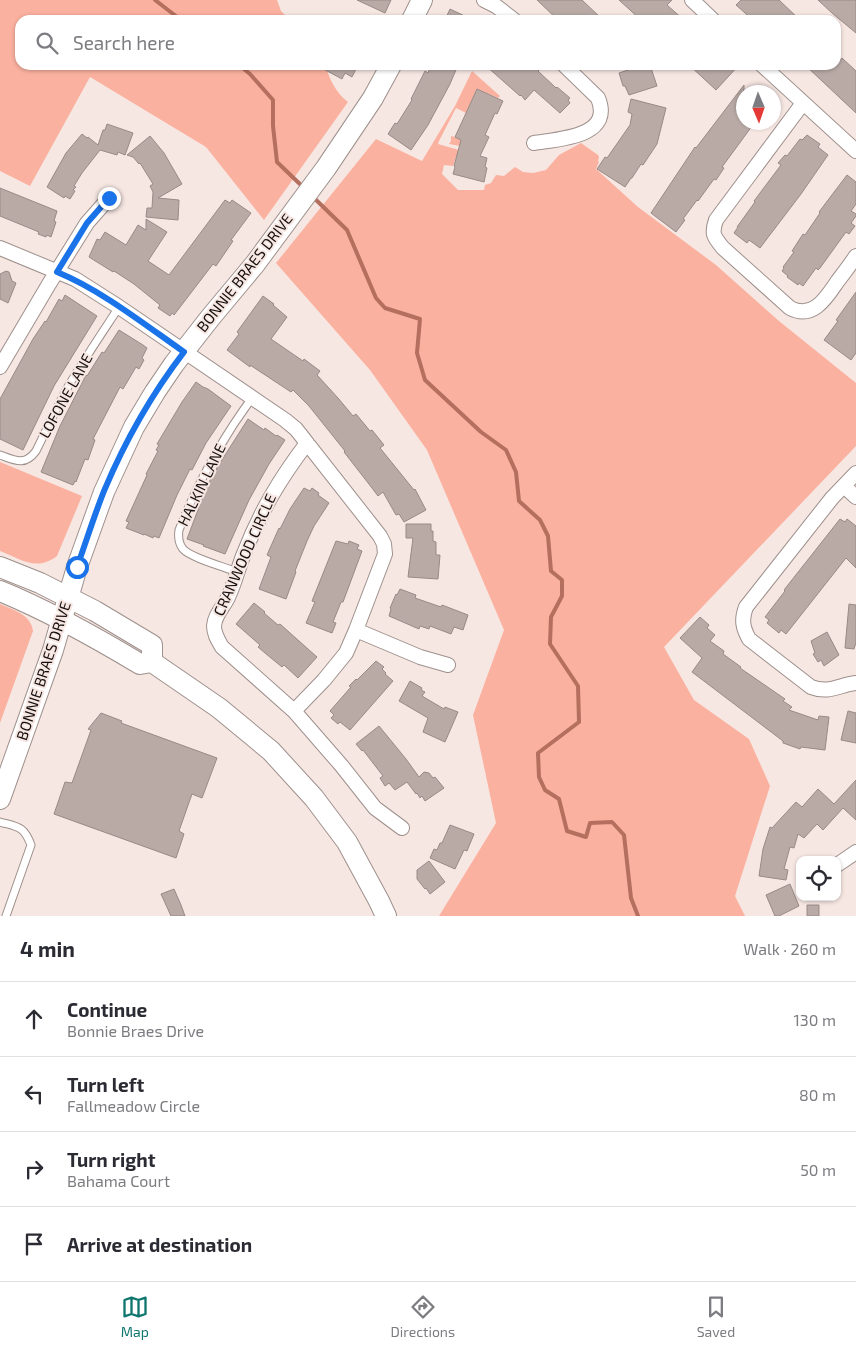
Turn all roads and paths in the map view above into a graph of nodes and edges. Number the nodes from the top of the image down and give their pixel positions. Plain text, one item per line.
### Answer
1 (422, 0) edge
2 (484, 0) edge
3 (692, 0) edge
4 (414, 15) edge
5 (508, 15) edge
6 (708, 15) edge
7 (388, 70) edge
8 (569, 70) edge
9 (767, 70) edge
10 (803, 103) junction
11 (534, 143) dead end
12 (856, 150) edge
13 (109, 198) dead end
14 (0, 248) edge
15 (856, 256) edge
16 (57, 272) junction
17 (119, 307) junction
18 (184, 352) junction
19 (0, 367) edge
20 (252, 398) junction
21 (307, 443) junction
22 (0, 455) edge
23 (856, 473) edge
24 (844, 486) junction
25 (856, 497) edge
26 (0, 567) edge
27 (237, 572) junction
28 (0, 591) edge
29 (68, 597) junction
30 (62, 620) junction
31 (356, 630) junction
32 (152, 662) junction
33 (448, 665) dead end
34 (856, 683) edge
35 (294, 711) junction
36 (0, 799) edge
37 (0, 822) edge
38 (402, 828) dead end
39 (856, 852) edge
40 (841, 862) edge
41 (6, 916) edge
42 (386, 916) edge

1 - 4 street
2 - 5 street
3 - 6 street
7 - 18 street, BONNIE BRAES DRIVE
8 - 11 street
9 - 10 street
10 - 12 street
10 - 15 street
13 - 16 street
14 - 16 street
16 - 17 street
16 - 19 street
17 - 18 street
17 - 22 lane, LOFONE LANE
18 - 20 street
18 - 29 street, BONNIE BRAES DRIVE
20 - 21 street
20 - 27 lane, HALKIN LANE
21 - 27 street, CRANWOOD CIRCLE
21 - 31 street
23 - 24 street
24 - 25 street
24 - 34 street
26 - 29 street
27 - 35 street, CRANWOOD CIRCLE
28 - 30 street
29 - 30 street, BONNIE BRAES DRIVE
29 - 32 street
30 - 32 street
30 - 36 street, BONNIE BRAES DRIVE
31 - 33 street
31 - 35 street
32 - 42 street
35 - 38 street, CRANWOOD CIRCLE
37 - 41 lane
39 - 40 street

